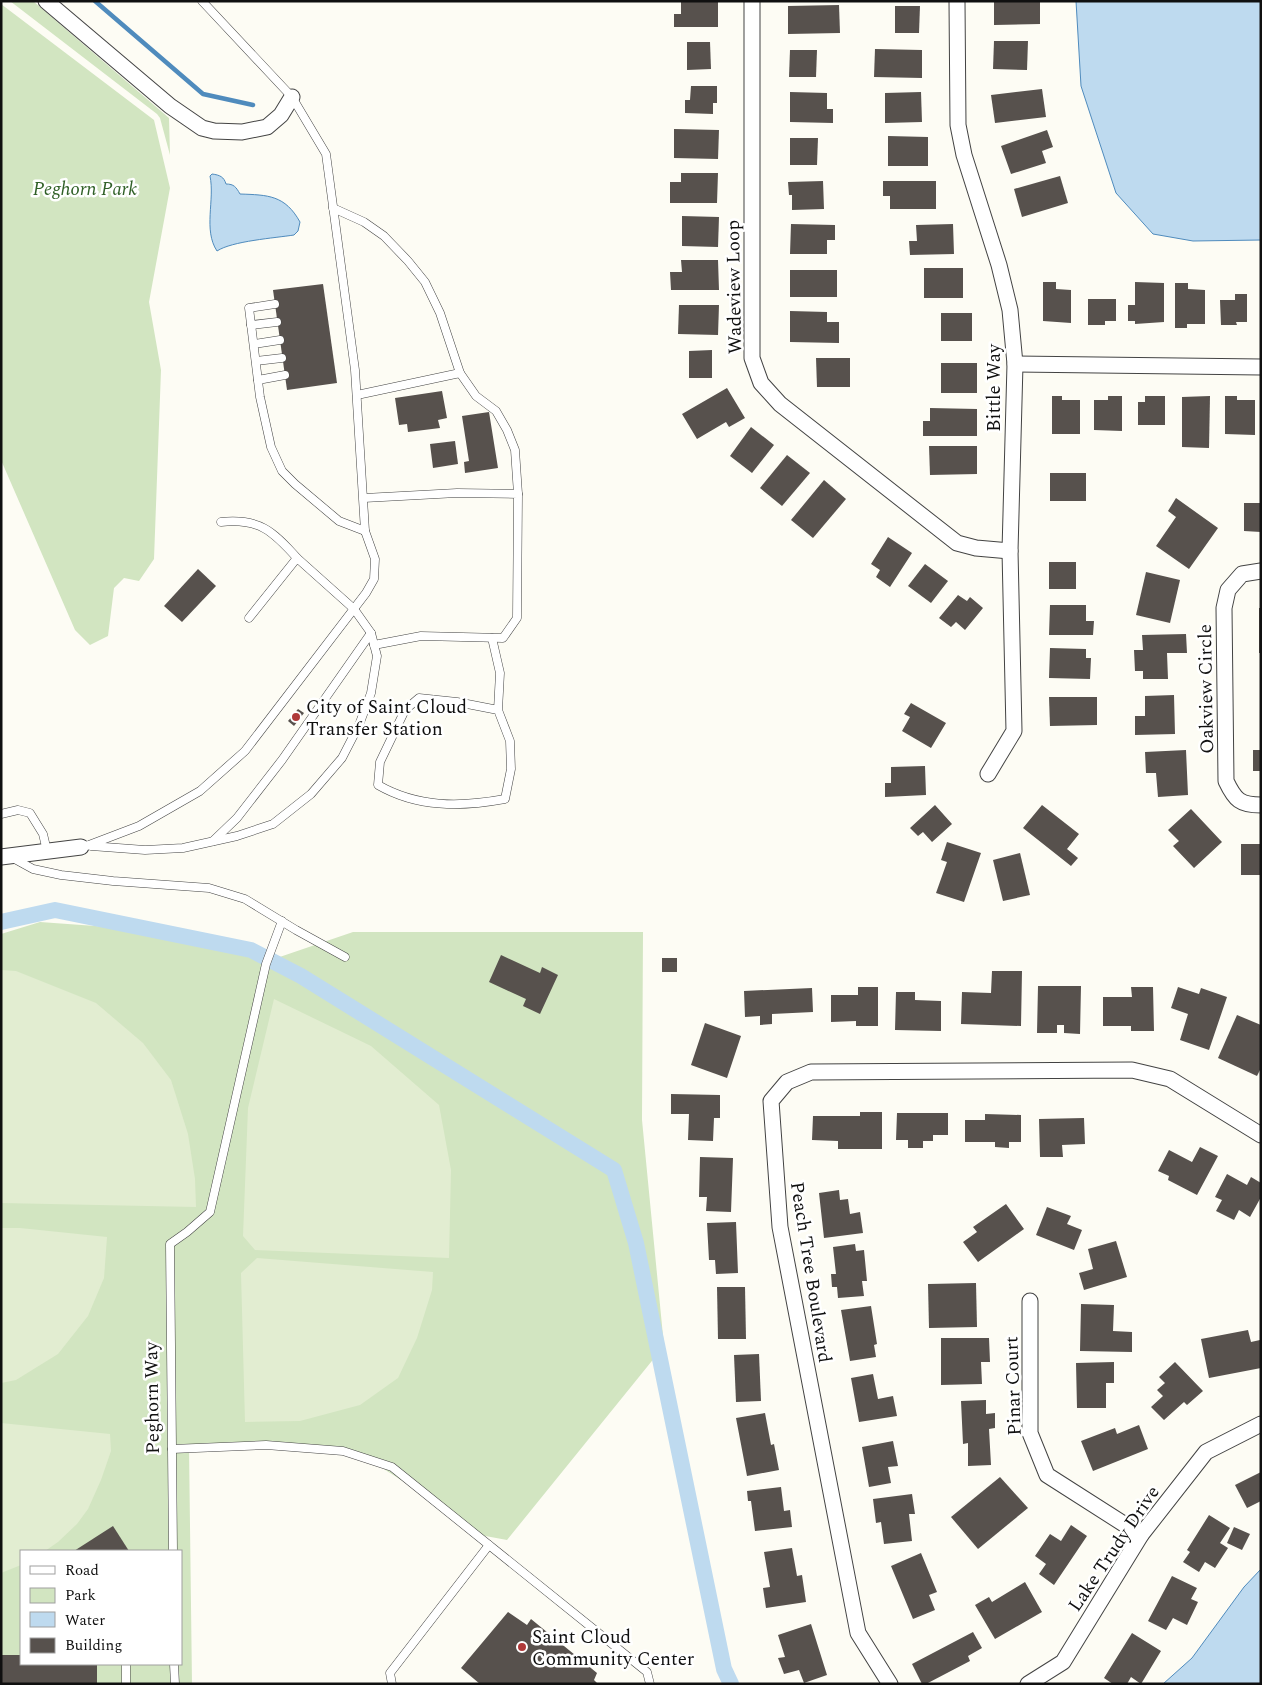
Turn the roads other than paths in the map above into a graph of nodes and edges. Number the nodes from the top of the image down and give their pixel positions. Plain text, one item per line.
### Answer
1 (46, 1) edge
2 (202, 1) edge
3 (752, 1) edge
4 (957, 1) edge
5 (292, 97) junction
6 (333, 208) junction
7 (275, 304) dead end
8 (277, 322) dead end
9 (251, 325) junction
10 (280, 340) dead end
11 (254, 344) junction
12 (282, 358) dead end
13 (256, 361) junction
14 (1015, 364) junction
15 (1261, 367) edge
16 (460, 373) junction
17 (285, 375) dead end
18 (258, 380) junction
19 (357, 395) junction
20 (518, 494) junction
21 (364, 498) junction
22 (221, 522) dead end
23 (365, 531) junction
24 (1010, 550) junction
25 (297, 558) junction
26 (1261, 572) edge
27 (354, 609) junction
28 (250, 618) dead end
29 (371, 633) junction
30 (492, 638) junction
31 (374, 646) junction
32 (498, 710) junction
33 (988, 774) dead end
34 (1261, 805) edge
35 (1, 814) edge
36 (213, 841) junction
37 (85, 846) junction
38 (47, 851) junction
39 (5, 856) edge
40 (282, 921) junction
41 (345, 957) dead end
42 (1261, 1135) edge
43 (1030, 1301) dead end
44 (1261, 1424) edge
45 (172, 1449) junction
46 (1141, 1535) junction
47 (489, 1545) junction
48 (173, 1550) edge
49 (126, 1665) edge
50 (174, 1665) edge
51 (126, 1684) edge
52 (175, 1684) edge
53 (392, 1684) edge
54 (650, 1684) edge
55 (890, 1684) edge
56 (1028, 1684) edge

1 - 5 street
2 - 5 lane
3 - 24 street, Wadeview Loop
4 - 14 street, Bittle Way
5 - 6 lane
6 - 16 lane
6 - 19 lane
7 - 9 lane
8 - 9 lane
9 - 11 lane
10 - 11 lane
11 - 13 lane
12 - 13 lane
13 - 18 lane
14 - 15 street
14 - 24 street, Bittle Way
16 - 19 lane
16 - 20 lane
17 - 18 lane
18 - 23 lane
19 - 21 lane
20 - 21 lane
20 - 30 lane
21 - 23 lane
22 - 25 lane
23 - 27 lane
24 - 33 street, Bittle Way
25 - 27 lane
25 - 28 lane
26 - 34 street, Oakview Circle
27 - 29 lane
27 - 37 lane
29 - 31 lane
29 - 36 lane
30 - 31 lane
30 - 32 lane
31 - 36 lane
32 - 32 lane
35 - 38 lane
36 - 37 lane
37 - 38 street
38 - 39 street
39 - 40 lane
40 - 41 lane
40 - 45 lane, Peghorn Way
42 - 55 street, Peach Tree Boulevard
43 - 46 street, Pinar Court
44 - 46 street, Lake Trudy Drive
45 - 47 lane
45 - 48 lane, Peghorn Way
46 - 56 street, Lake Trudy Drive
47 - 53 lane
47 - 54 lane
49 - 51 lane
50 - 52 lane

